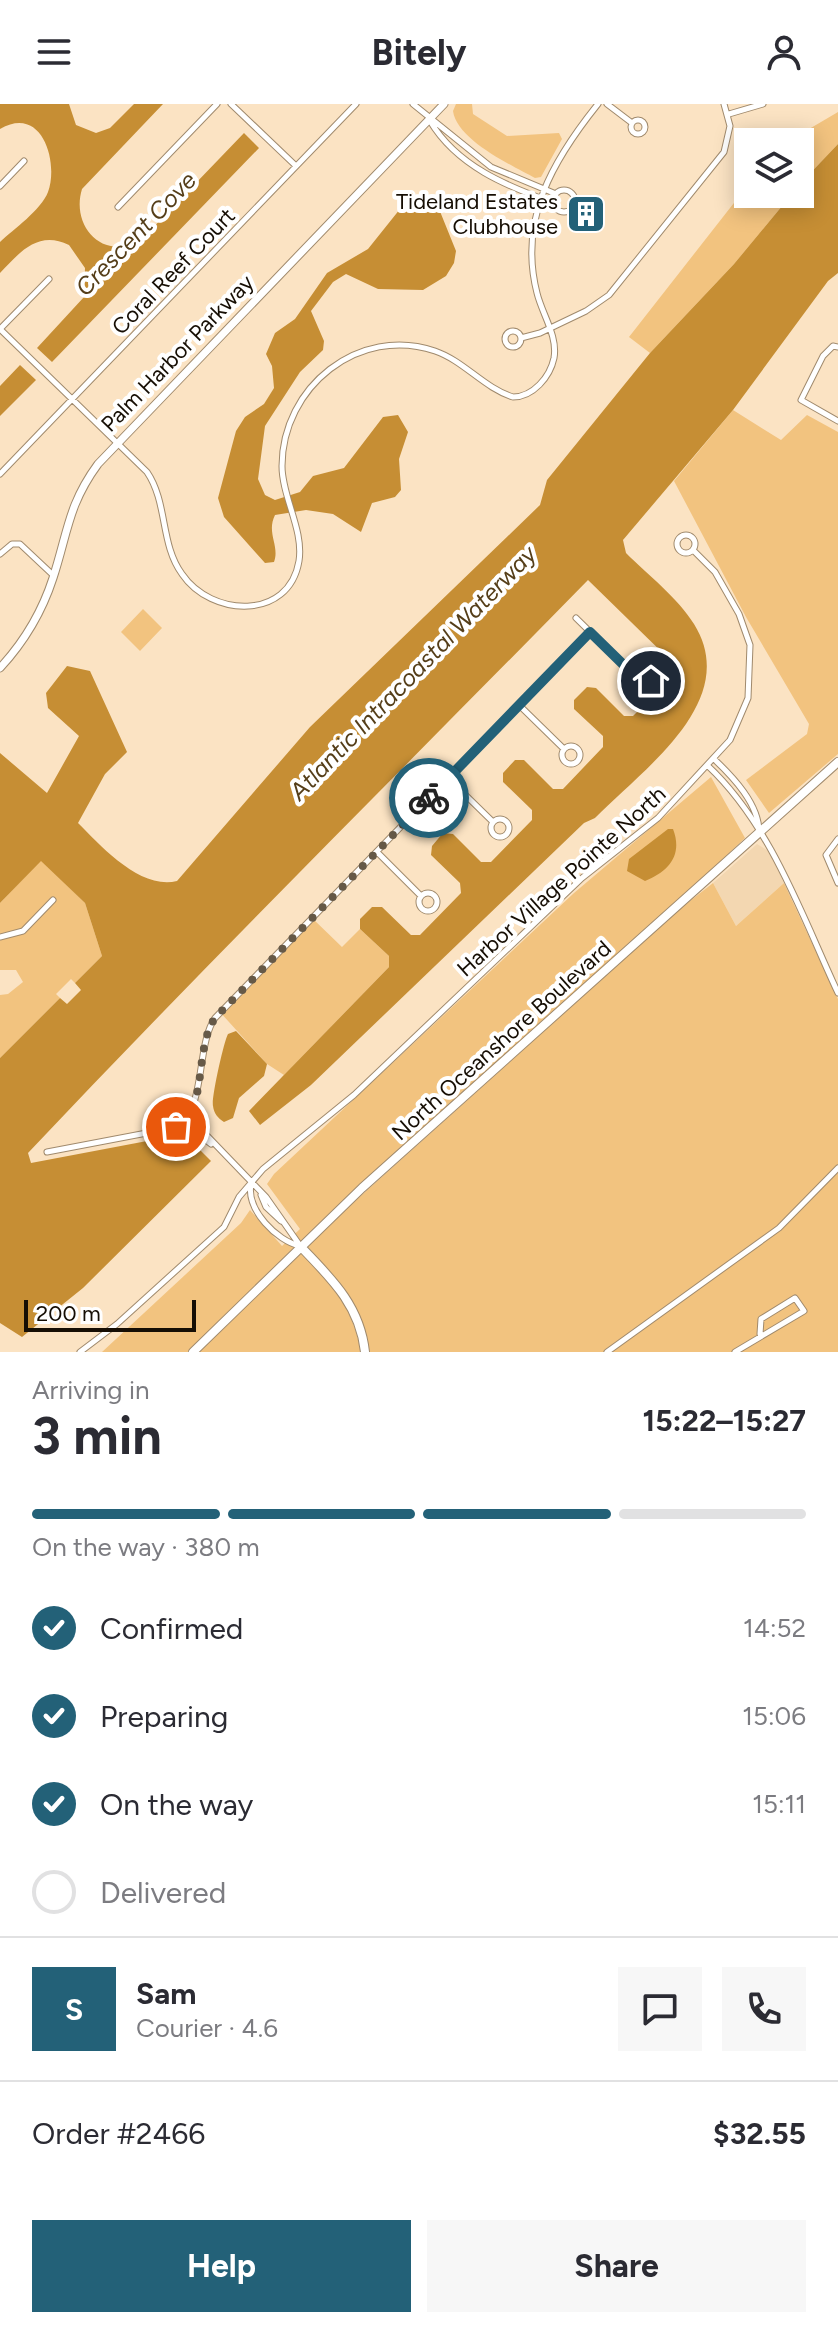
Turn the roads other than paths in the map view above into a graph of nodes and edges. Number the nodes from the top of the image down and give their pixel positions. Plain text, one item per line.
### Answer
1 (217, 104) edge
2 (231, 104) edge
3 (356, 104) edge
4 (413, 104) edge
5 (444, 104) edge
6 (598, 104) edge
7 (607, 104) edge
8 (724, 104) edge
9 (763, 104) edge
10 (729, 114) junction
11 (430, 120) junction
12 (632, 123) dead end
13 (461, 143) junction
14 (454, 150) junction
15 (24, 161) dead end
16 (296, 166) junction
17 (0, 186) edge
18 (542, 189) junction
19 (556, 194) junction
20 (540, 198) junction
21 (554, 203) junction
22 (118, 207) dead end
23 (49, 279) dead end
24 (0, 329) edge
25 (549, 329) junction
26 (521, 338) dead end
27 (836, 346) edge
28 (73, 399) junction
29 (838, 421) edge
30 (117, 441) junction
31 (0, 474) edge
32 (693, 550) dead end
33 (0, 554) edge
34 (54, 576) junction
35 (576, 618) dead end
36 (590, 632) junction
37 (0, 668) edge
38 (635, 676) dead end
39 (519, 705) junction
40 (564, 749) dead end
41 (714, 759) junction
42 (838, 762) edge
43 (707, 766) junction
44 (448, 778) junction
45 (493, 822) dead end
46 (759, 833) junction
47 (838, 839) edge
48 (377, 852) junction
49 (838, 883) edge
50 (421, 896) dead end
51 (53, 900) dead end
52 (0, 937) edge
53 (838, 993) edge
54 (187, 1120) junction
55 (47, 1152) dead end
56 (838, 1168) edge
57 (251, 1182) junction
58 (261, 1194) junction
59 (266, 1207) junction
60 (259, 1213) junction
61 (279, 1220) junction
62 (270, 1226) junction
63 (301, 1247) junction
64 (760, 1334) junction
65 (80, 1352) edge
66 (193, 1352) edge
67 (365, 1352) edge
68 (607, 1352) edge
69 (735, 1352) edge

1 - 22 street
2 - 16 street
3 - 16 street, Coral Reef Court
4 - 11 street
5 - 11 street, Palm Harbor Parkway
6 - 18 street
7 - 12 street
8 - 10 street
9 - 10 street
10 - 25 street
11 - 13 street
11 - 14 street
11 - 30 street, Palm Harbor Parkway
13 - 14 street
13 - 18 street
14 - 20 street
15 - 17 street
16 - 28 street, Coral Reef Court
18 - 19 street
18 - 20 street
19 - 21 street
19 - 21 street
20 - 21 street
20 - 25 street
23 - 24 street
24 - 28 street
25 - 26 street
25 - 30 street
27 - 29 street
28 - 30 street
28 - 31 street, Coral Reef Court
30 - 34 street, Palm Harbor Parkway
32 - 41 street, Harbor Village Pointe North
33 - 34 street
34 - 37 street, Palm Harbor Parkway
35 - 36 street
36 - 38 street
36 - 39 street
39 - 40 street
39 - 44 street
41 - 43 street, Harbor Village Pointe North
41 - 46 street
42 - 46 main road, North Oceanshore Boulevard
43 - 46 street
43 - 57 street, Harbor Village Pointe North
44 - 45 street
44 - 48 street
46 - 53 street
46 - 63 main road, North Oceanshore Boulevard
47 - 49 street
48 - 50 street
48 - 54 street
51 - 52 street
54 - 55 street
54 - 57 street
56 - 68 street
57 - 58 street
57 - 60 street
57 - 65 street, Harbor Village Pointe North
58 - 59 street
58 - 61 street
59 - 60 street
59 - 61 street
60 - 62 street
61 - 62 street
61 - 63 street
62 - 63 street
63 - 66 main road, North Oceanshore Boulevard
63 - 67 main road
64 - 64 street
64 - 69 street

